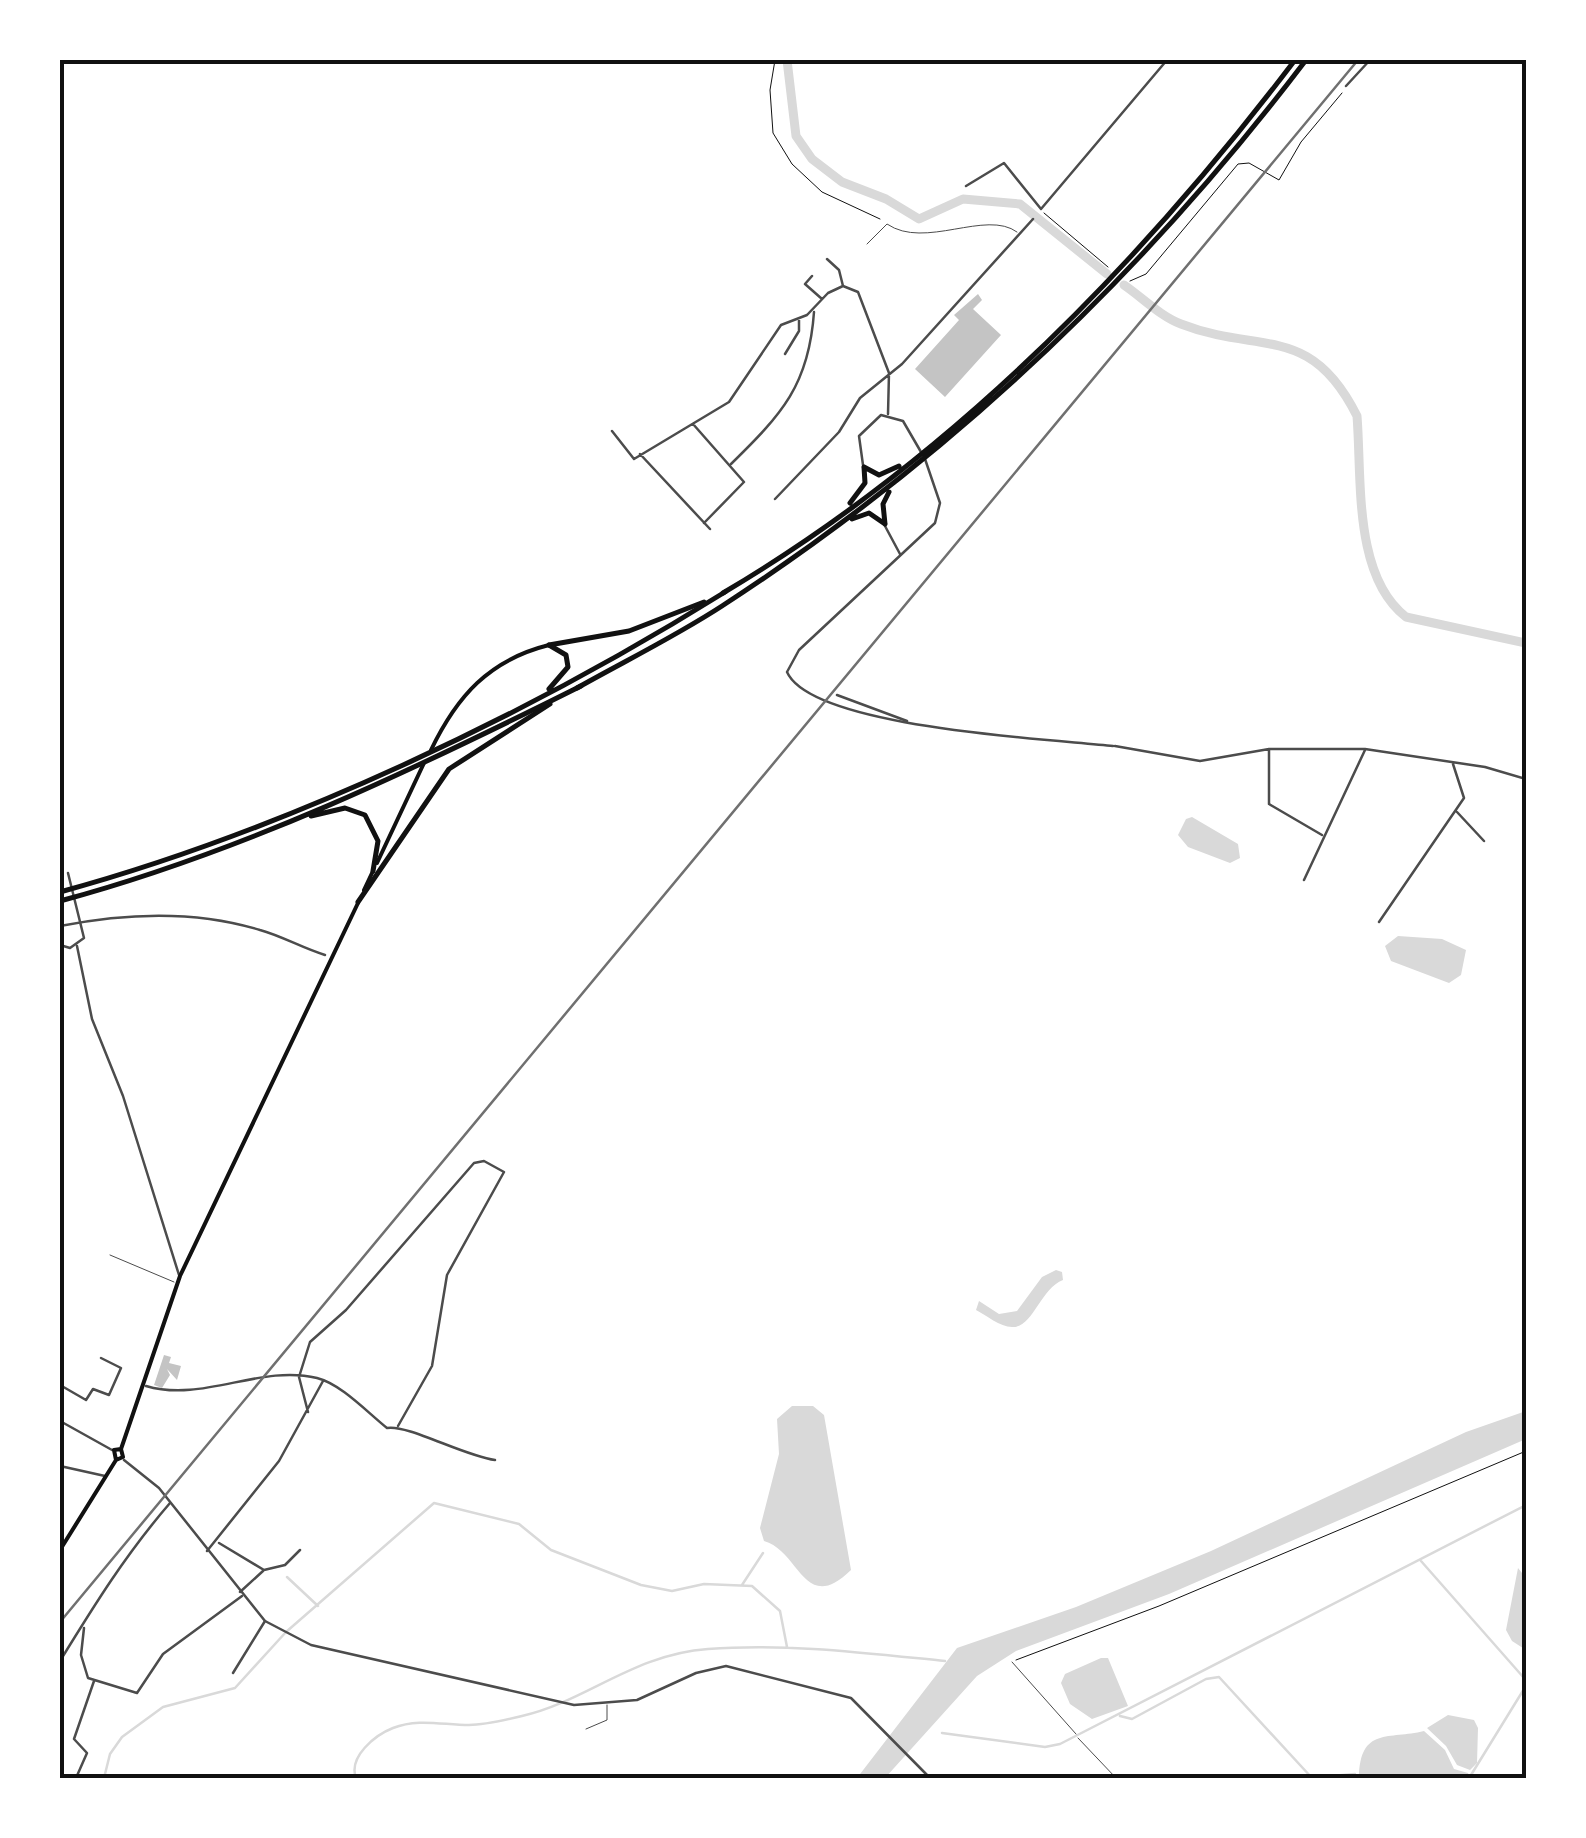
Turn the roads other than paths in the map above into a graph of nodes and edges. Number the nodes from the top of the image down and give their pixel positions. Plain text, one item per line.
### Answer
1 (1167, 60) edge
2 (1295, 60) edge
3 (1306, 60) edge
4 (1370, 60) edge
5 (1346, 86) road end
6 (966, 186) dead end
7 (1032, 219) dead end
8 (1017, 232) junction
9 (867, 244) dead end
10 (827, 259) dead end
11 (812, 276) dead end
12 (844, 286) junction
13 (822, 299) junction
14 (814, 311) junction
15 (799, 319) junction
16 (785, 354) dead end
17 (890, 374) junction
18 (888, 414) junction
19 (692, 422) junction
20 (612, 431) dead end
21 (640, 454) junction
22 (910, 460) junction
23 (732, 464) junction
24 (864, 467) junction
25 (894, 485) junction
26 (775, 499) dead end
27 (839, 516) junction
28 (704, 522) junction
29 (884, 524) junction
30 (710, 528) dead end
31 (836, 528) junction
32 (901, 556) junction
33 (725, 592) junction
34 (549, 645) junction
35 (580, 686) junction
36 (837, 694) dead end
37 (538, 697) junction
38 (908, 722) junction
39 (1270, 749) junction
40 (1365, 749) junction
41 (1453, 762) junction
42 (1526, 779) edge
43 (1456, 811) junction
44 (289, 822) junction
45 (1322, 835) junction
46 (1484, 842) dead end
47 (373, 871) junction
48 (68, 873) dead end
49 (1304, 880) dead end
50 (64, 891) edge
51 (60, 901) edge
52 (358, 902) junction
53 (1378, 922) dead end
54 (60, 926) edge
55 (60, 945) edge
56 (77, 946) junction
57 (327, 957) junction
58 (110, 1255) dead end
59 (180, 1276) junction
60 (177, 1283) junction
61 (101, 1358) dead end
62 (299, 1377) junction
63 (324, 1380) junction
64 (60, 1385) edge
65 (144, 1386) junction
66 (308, 1412) junction
67 (60, 1421) edge
68 (398, 1426) junction
69 (121, 1449) junction
70 (114, 1451) junction
71 (119, 1460) junction
72 (496, 1460) dead end
73 (60, 1466) edge
74 (107, 1477) junction
75 (170, 1502) junction
76 (217, 1542) junction
77 (60, 1550) edge
78 (300, 1550) dead end
79 (207, 1551) junction
80 (264, 1570) junction
81 (105, 1572) dead end
82 (111, 1576) junction
83 (242, 1594) junction
84 (265, 1621) junction
85 (84, 1628) junction
86 (60, 1661) edge
87 (1012, 1662) road end
88 (233, 1674) dead end
89 (94, 1680) junction
90 (607, 1705) junction
91 (586, 1729) dead end
92 (76, 1778) edge
93 (930, 1778) edge
94 (1116, 1778) edge

1 - 6 street
2 - 22 highway
3 - 25 highway
4 - 5 street
7 - 8 street
8 - 9 lane
8 - 17 street
10 - 12 street
11 - 13 street
12 - 13 street
12 - 17 street
13 - 14 street
14 - 15 street
14 - 23 street
15 - 16 street
15 - 19 street
17 - 18 street
17 - 26 street
18 - 24 street
18 - 32 street
19 - 21 street
19 - 23 street
20 - 21 street
21 - 28 street
22 - 24 highway
22 - 27 highway
23 - 28 street
24 - 27 highway
25 - 29 highway
25 - 31 highway
27 - 33 highway
28 - 30 street
29 - 31 highway
29 - 32 street
31 - 35 highway
32 - 38 street
33 - 34 highway
33 - 37 highway
34 - 37 highway
34 - 47 main road
35 - 44 highway
35 - 52 highway
36 - 38 street
37 - 50 highway
38 - 39 street
39 - 40 street
39 - 45 street
40 - 41 street
40 - 45 street
41 - 42 street
41 - 43 street
43 - 46 street
43 - 53 street
44 - 47 highway
44 - 51 highway
45 - 49 street
47 - 52 main road
48 - 56 street
52 - 57 main road
54 - 57 street
55 - 56 street
56 - 59 street
57 - 59 main road
58 - 60 lane
59 - 60 main road
60 - 65 main road
61 - 64 street
62 - 63 street
62 - 65 street
62 - 66 street
62 - 68 street
63 - 66 street
63 - 68 street
65 - 69 main road
66 - 76 street
67 - 70 street
68 - 72 street
69 - 70 main road
69 - 71 main road
70 - 71 main road
71 - 74 main road
71 - 75 street
73 - 74 street
74 - 77 main road
75 - 79 street
75 - 82 street
76 - 79 street
76 - 80 street
78 - 80 street
79 - 83 street
80 - 83 street
81 - 82 street
82 - 85 street
83 - 84 street
83 - 89 street
84 - 88 street
84 - 90 street
85 - 86 street
85 - 89 street
87 - 94 lane
89 - 92 street
90 - 91 lane
90 - 93 street

